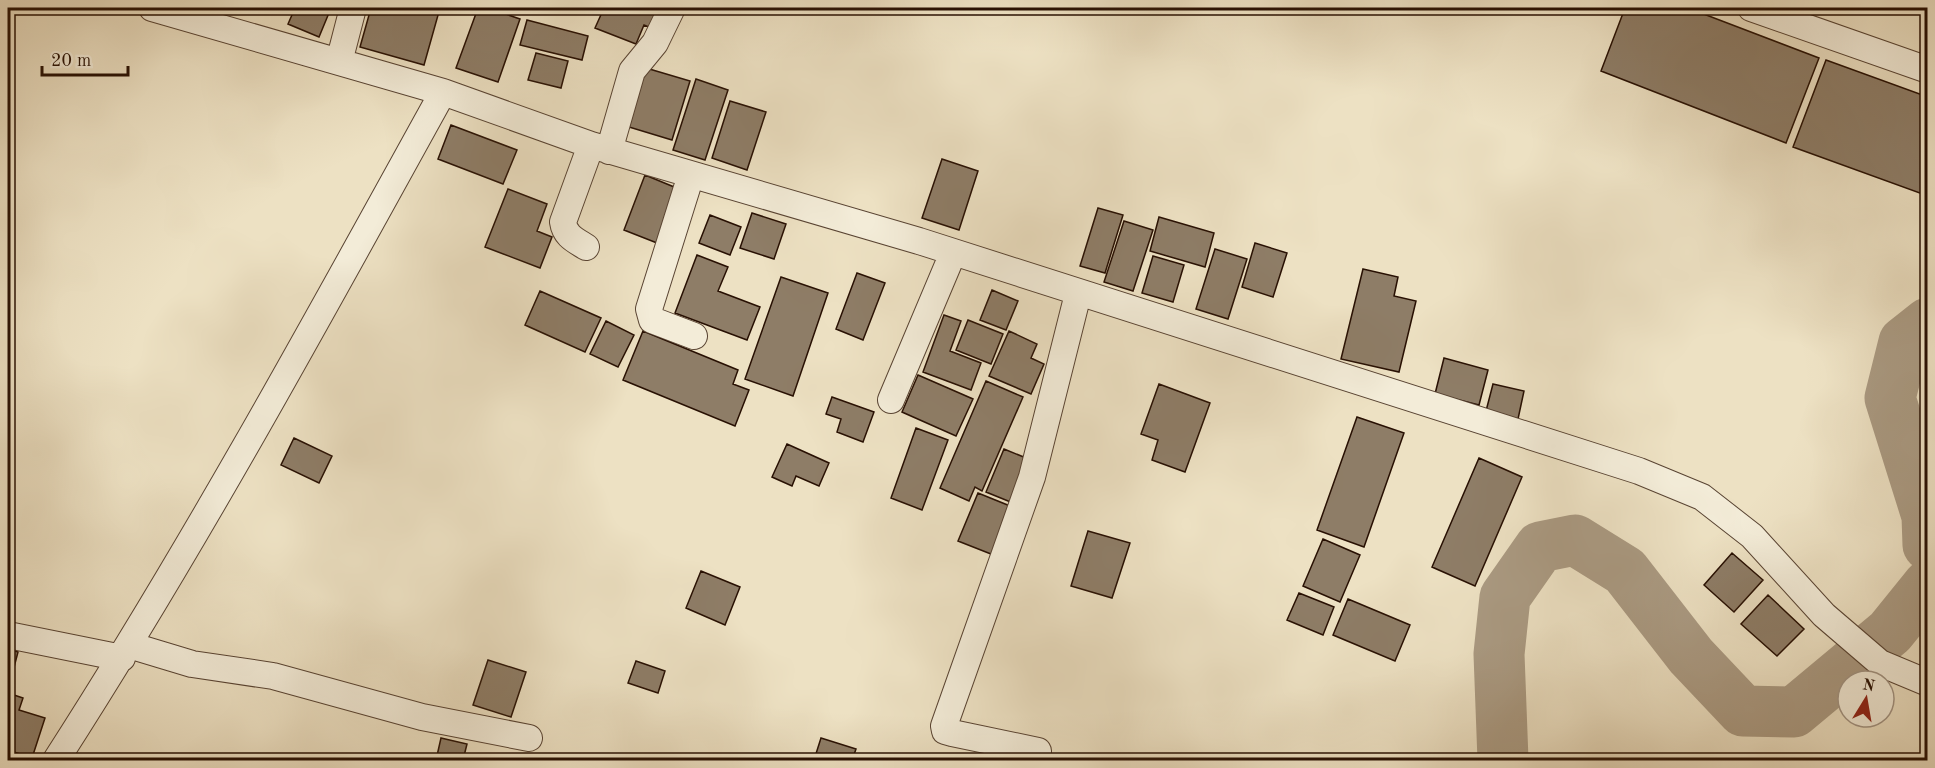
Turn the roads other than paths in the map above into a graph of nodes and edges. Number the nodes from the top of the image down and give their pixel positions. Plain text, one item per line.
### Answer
1 (152, 8) edge
2 (353, 8) edge
3 (672, 8) edge
4 (1751, 8) edge
5 (339, 62) junction
6 (1928, 70) edge
7 (443, 92) junction
8 (600, 148) junction
9 (691, 175) junction
10 (586, 247) dead end
11 (953, 253) junction
12 (1078, 294) junction
13 (694, 336) dead end
14 (891, 400) dead end
15 (8, 635) edge
16 (126, 652) junction
17 (1928, 683) edge
18 (529, 738) dead end
19 (1038, 751) dead end
20 (56, 760) edge

1 - 5 street
2 - 5 street
3 - 8 street
4 - 6 street
5 - 7 street
7 - 8 street
7 - 16 street
8 - 9 street
8 - 10 street
9 - 11 street
9 - 13 street
11 - 12 street
11 - 14 street
12 - 17 street
12 - 19 street
15 - 16 street
16 - 18 street
16 - 20 street

